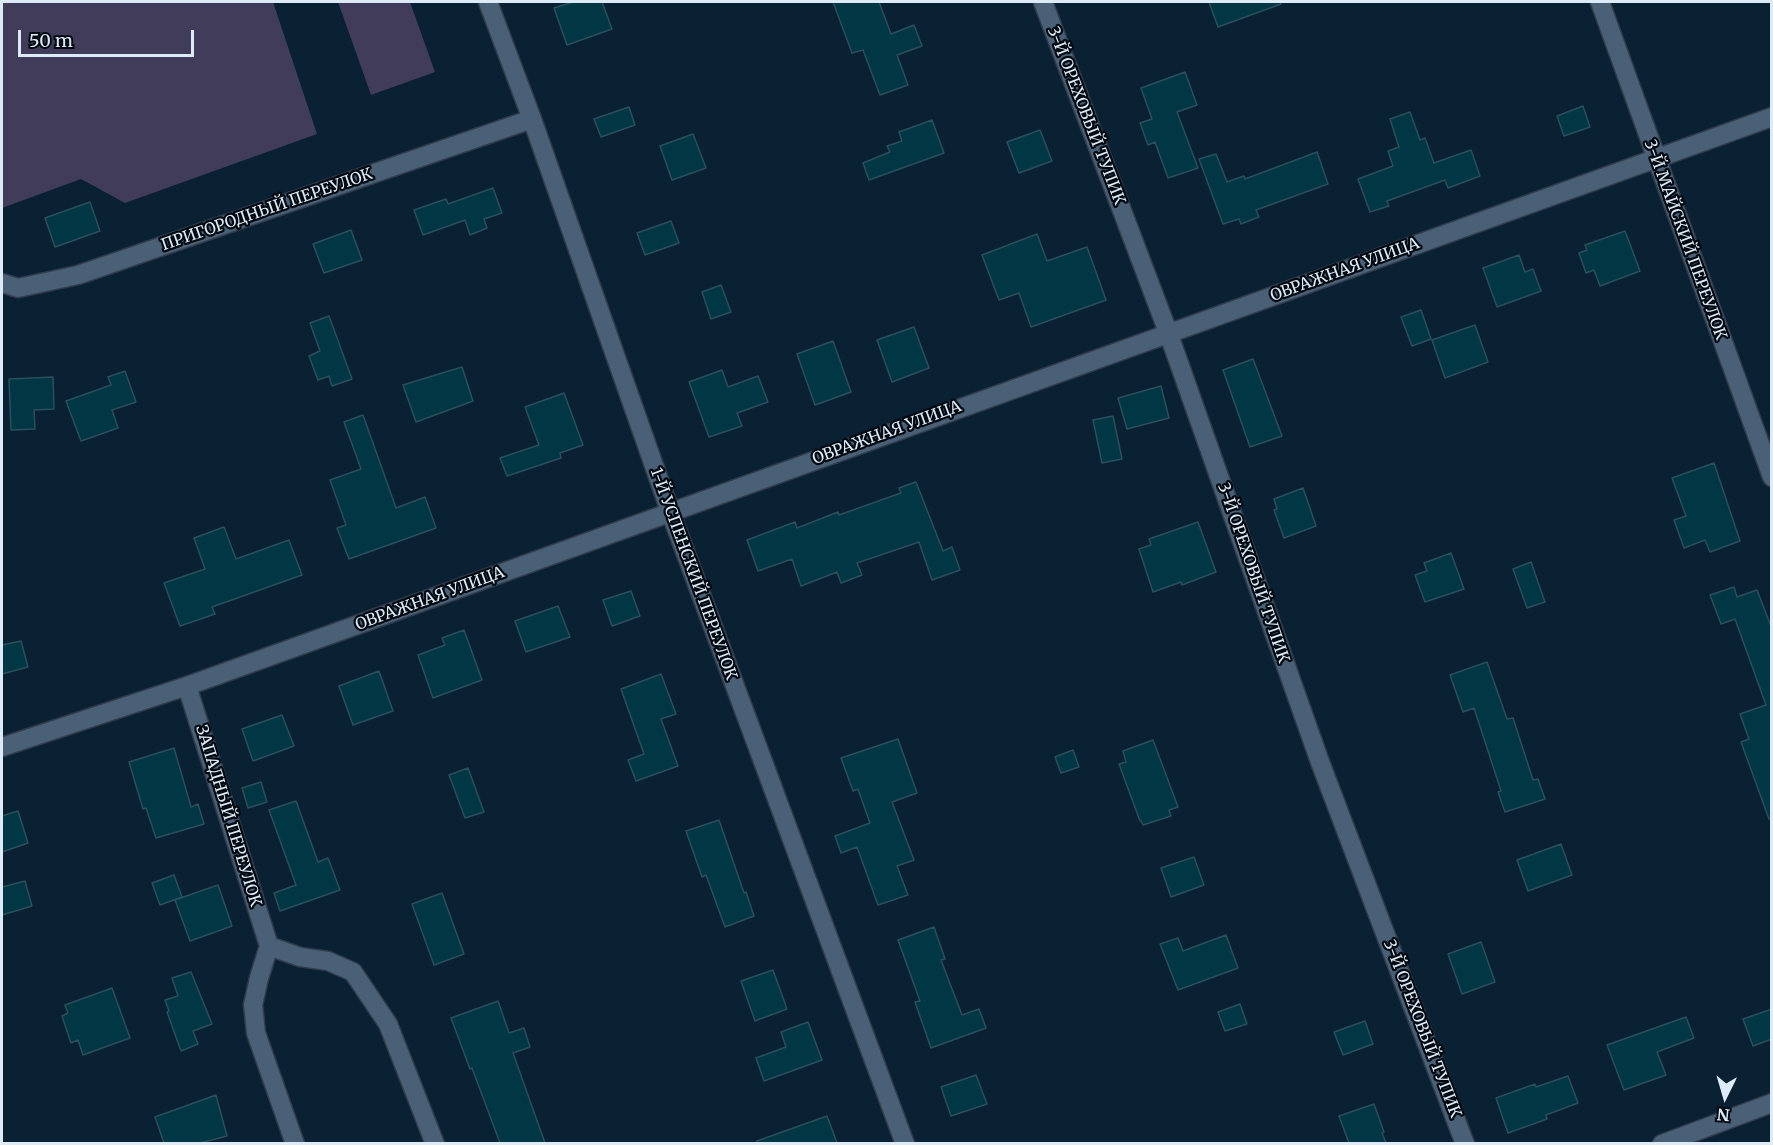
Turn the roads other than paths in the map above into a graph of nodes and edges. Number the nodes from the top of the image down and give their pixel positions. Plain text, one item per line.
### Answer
1 (488, 2) edge
2 (1043, 2) edge
3 (1600, 2) edge
4 (1772, 117) edge
5 (532, 119) junction
6 (1656, 159) junction
7 (2, 283) edge
8 (1168, 332) junction
9 (1772, 477) edge
10 (670, 511) junction
11 (188, 686) junction
12 (2, 747) edge
13 (269, 946) junction
14 (1772, 1103) edge
15 (294, 1143) edge
16 (435, 1143) edge
17 (904, 1143) edge
18 (1465, 1143) edge
19 (1662, 1143) edge

1 - 5 street, 1-Й УСПЕНСКИЙ ПЕРЕУЛОК
2 - 8 street, 3-Й ОРЕХОВЫЙ ТУПИК
3 - 6 street, 3-Й МАЙСКИЙ ПЕРЕУЛОК
4 - 6 street, ОВРАЖНАЯ УЛИЦА
5 - 7 street, ПРИГОРОДНЫЙ ПЕРЕУЛОК
5 - 10 street, 1-Й УСПЕНСКИЙ ПЕРЕУЛОК
6 - 8 street, ОВРАЖНАЯ УЛИЦА
6 - 9 street, 3-Й МАЙСКИЙ ПЕРЕУЛОК
8 - 10 street, ОВРАЖНАЯ УЛИЦА
8 - 18 street, 3-Й ОРЕХОВЫЙ ТУПИК
10 - 11 street, ОВРАЖНАЯ УЛИЦА
10 - 17 street, 1-Й УСПЕНСКИЙ ПЕРЕУЛОК
11 - 12 street, ОВРАЖНАЯ УЛИЦА
11 - 13 street, ЗАПАДНЫЙ ПЕРЕУЛОК
13 - 15 street
13 - 16 street
14 - 19 street

